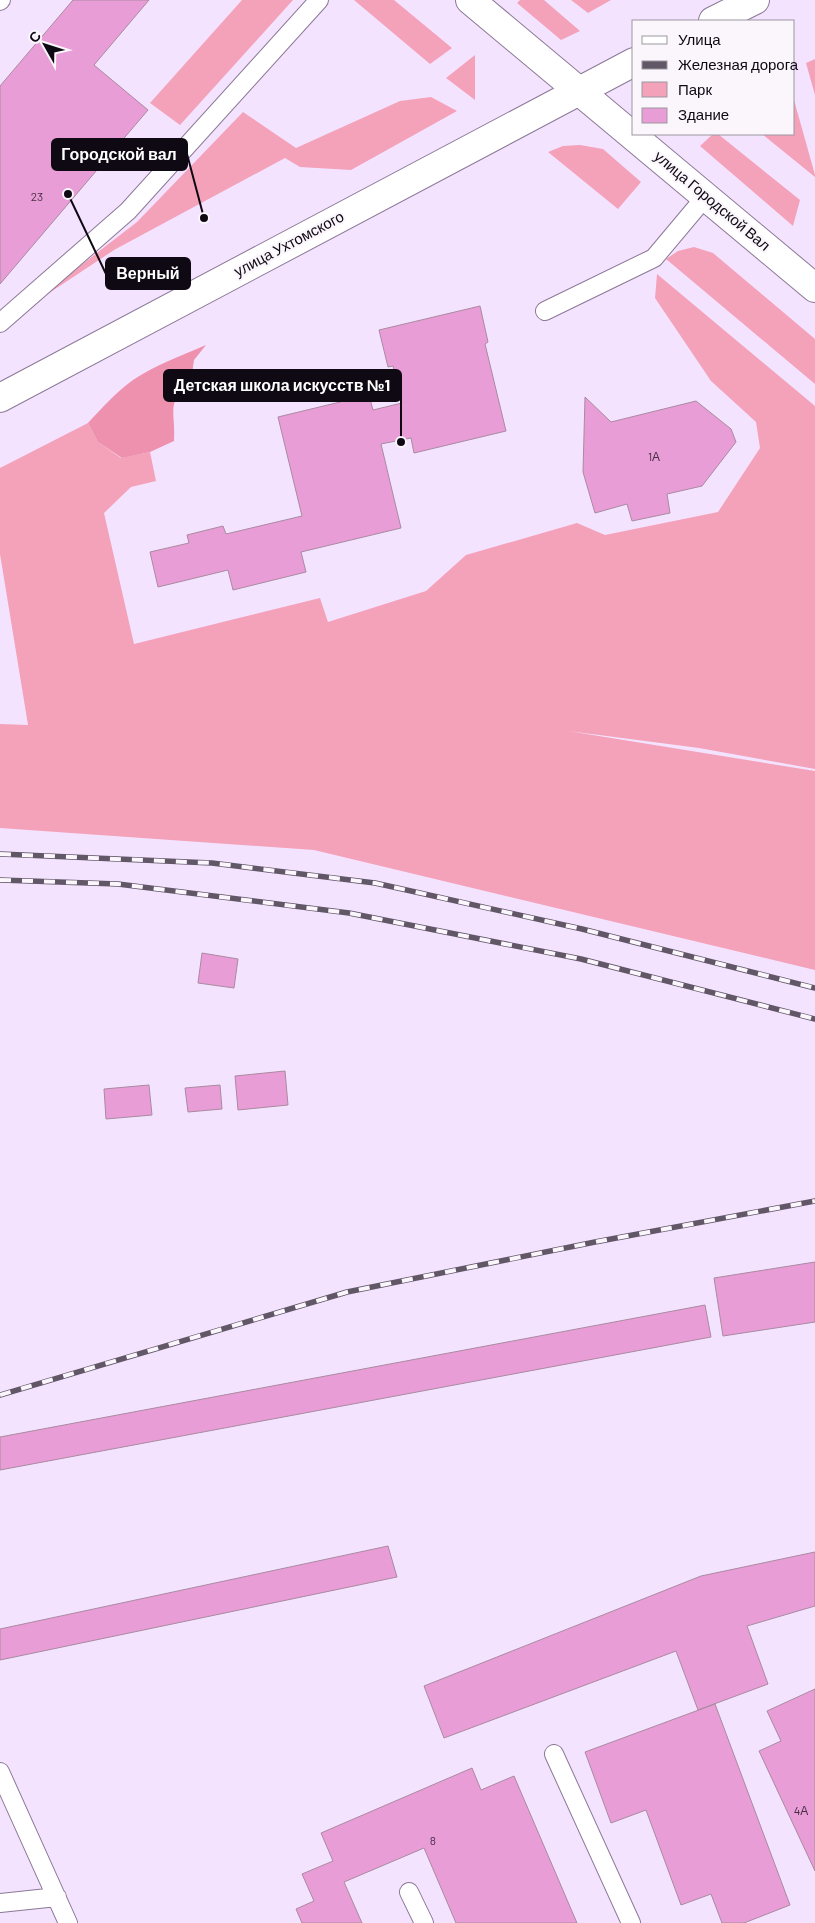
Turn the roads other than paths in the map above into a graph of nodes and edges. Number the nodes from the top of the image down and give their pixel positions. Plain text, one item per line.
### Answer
1 (319, 0) edge
2 (470, 0) edge
3 (754, 0) edge
4 (715, 20) edge
5 (632, 63) edge
6 (578, 91) junction
7 (706, 196) junction
8 (815, 288) edge
9 (545, 311) dead end
10 (0, 323) edge
11 (0, 398) edge
12 (554, 1754) dead end
13 (0, 1772) edge
14 (409, 1892) dead end
15 (57, 1897) junction
16 (0, 1903) edge
17 (68, 1923) edge
18 (424, 1923) edge
19 (631, 1923) edge

1 - 10 lane
2 - 6 street, улица Городской Вал
3 - 4 street
5 - 6 street, улица Ухтомского
6 - 7 street, улица Городской Вал
6 - 11 street, улица Ухтомского
7 - 8 street, улица Городской Вал
7 - 9 lane
12 - 19 lane
13 - 15 lane
14 - 18 lane
15 - 16 lane
15 - 17 lane

